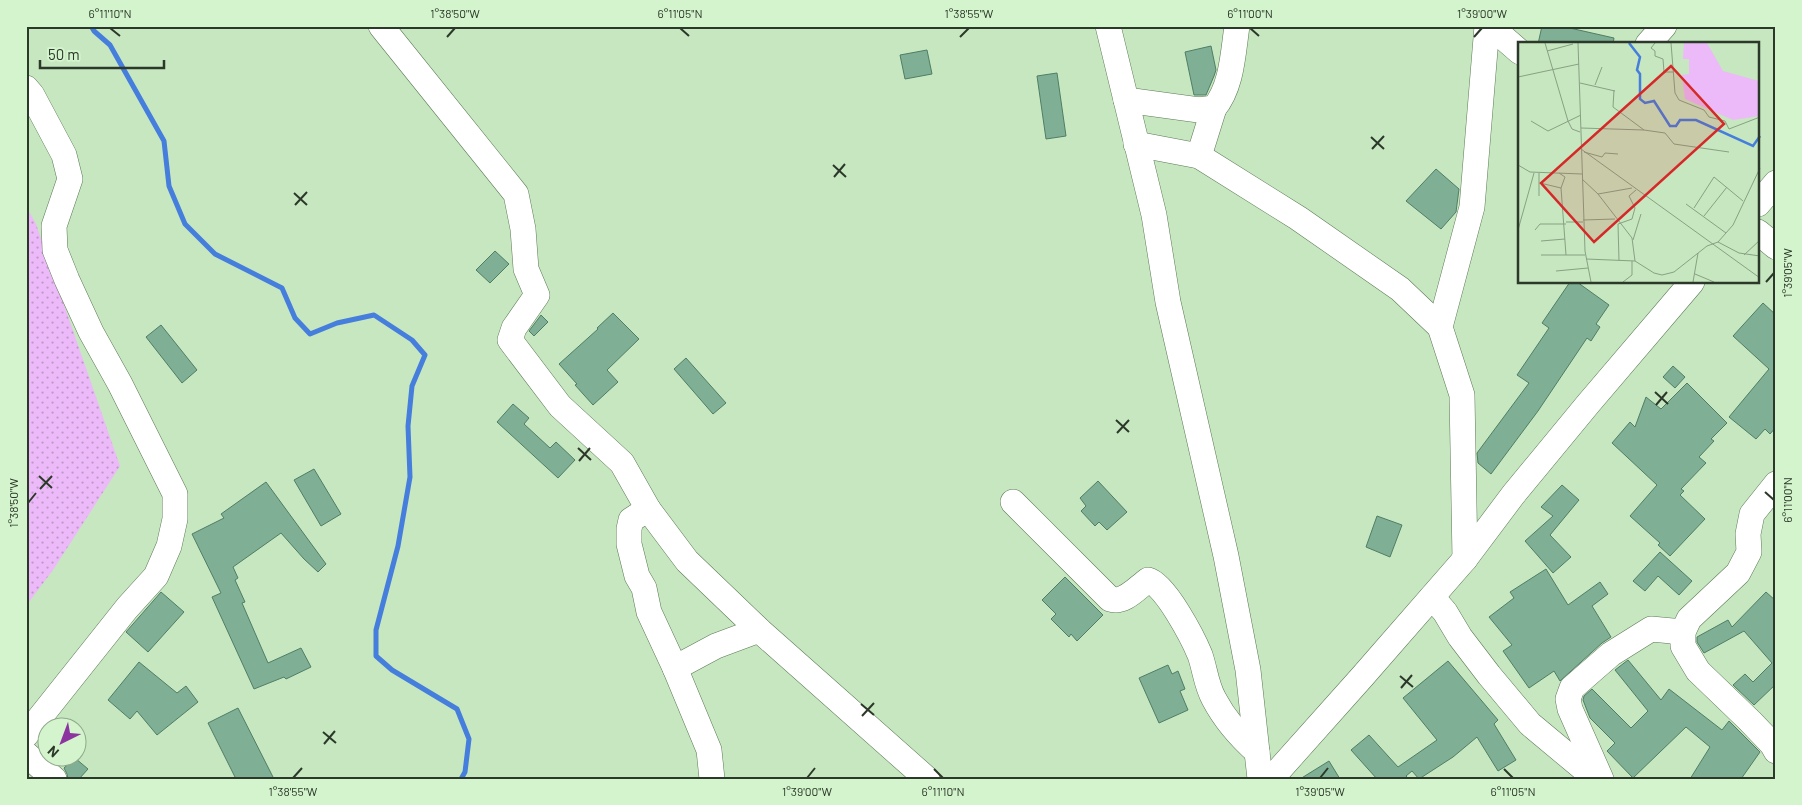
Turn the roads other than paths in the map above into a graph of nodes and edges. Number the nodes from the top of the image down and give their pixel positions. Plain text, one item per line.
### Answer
1 (381, 26) edge
2 (1108, 26) edge
3 (1237, 26) edge
4 (1489, 26) edge
5 (1664, 26) edge
6 (1650, 42) edge
7 (1518, 50) edge
8 (26, 88) edge
9 (1126, 100) junction
10 (1214, 108) junction
11 (1136, 144) junction
12 (1199, 156) junction
13 (1776, 183) edge
14 (1760, 202) edge
15 (1760, 234) edge
16 (1776, 247) edge
17 (1690, 284) edge
18 (1440, 327) junction
19 (1776, 484) edge
20 (1013, 502) dead end
21 (648, 509) junction
22 (1465, 559) junction
23 (1432, 597) junction
24 (759, 630) junction
25 (1683, 632) junction
26 (675, 668) junction
27 (26, 735) edge
28 (1776, 751) edge
29 (1257, 752) junction
30 (26, 754) edge
31 (54, 779) edge
32 (712, 779) edge
33 (926, 779) edge
34 (1260, 779) edge
35 (1271, 779) edge
36 (1596, 779) edge
37 (1601, 779) edge

1 - 21 street
2 - 9 street
3 - 10 street
4 - 7 street
4 - 18 street
5 - 6 street
8 - 27 street
9 - 10 street
9 - 11 street
10 - 12 street
11 - 12 street
11 - 29 street
12 - 18 street
13 - 14 street
15 - 16 street
17 - 22 street
18 - 22 street
19 - 25 street
20 - 29 street
21 - 24 street
21 - 26 street
22 - 23 street
23 - 35 street
23 - 36 street
24 - 26 street
24 - 33 street
25 - 28 street
25 - 37 street
26 - 32 street
29 - 34 street
30 - 31 street

